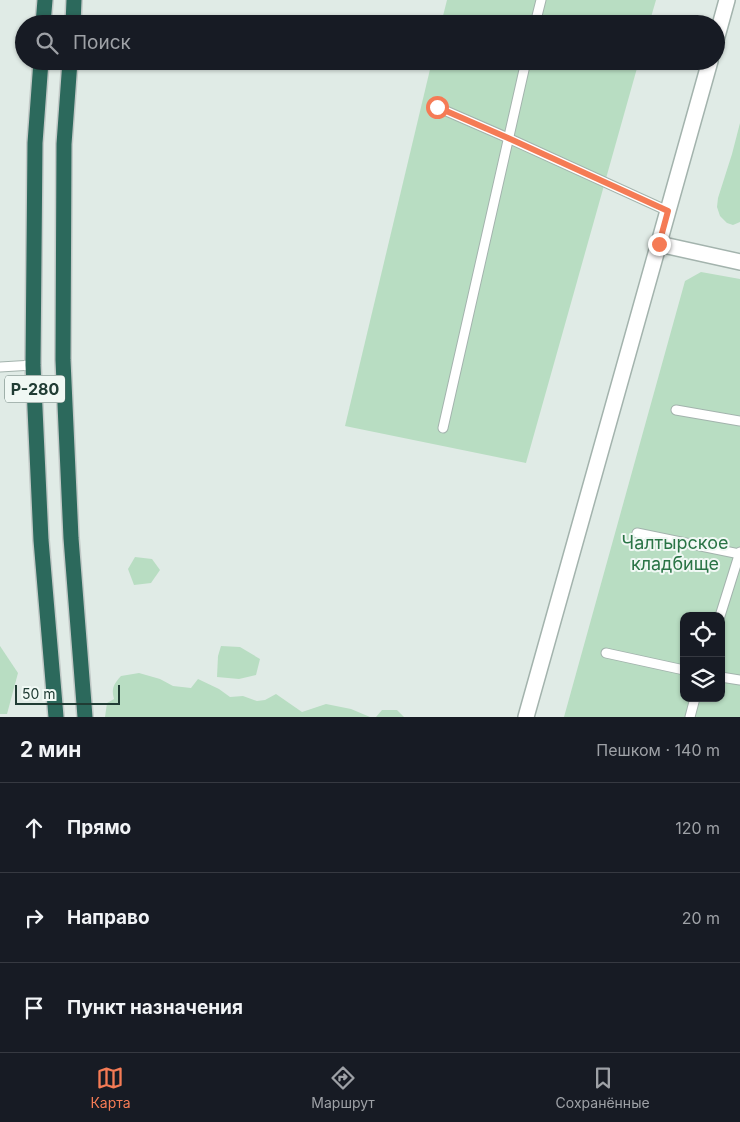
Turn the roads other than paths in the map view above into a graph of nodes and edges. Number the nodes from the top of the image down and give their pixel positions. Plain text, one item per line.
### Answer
1 (45, 0) edge
2 (74, 0) edge
3 (541, 0) edge
4 (727, 0) edge
5 (44, 15) edge
6 (73, 15) edge
7 (537, 15) edge
8 (723, 15) edge
9 (40, 70) edge
10 (69, 70) edge
11 (524, 70) edge
12 (707, 70) edge
13 (437, 107) dead end
14 (508, 138) junction
15 (668, 211) junction
16 (659, 244) junction
17 (740, 262) edge
18 (33, 365) junction
19 (0, 367) edge
20 (676, 410) dead end
21 (740, 421) edge
22 (443, 428) dead end
23 (637, 533) dead end
24 (740, 554) edge
25 (721, 612) edge
26 (606, 653) dead end
27 (680, 669) edge
28 (725, 678) edge
29 (740, 680) edge
30 (694, 702) edge
31 (56, 717) edge
32 (85, 717) edge
33 (526, 717) edge
34 (690, 717) edge

1 - 5 highway
2 - 6 highway
3 - 7 lane
4 - 8 street
9 - 18 highway, Р-280
10 - 32 highway, Р-280
11 - 14 lane
12 - 15 street
13 - 14 lane
14 - 15 lane
14 - 22 lane
15 - 16 street
16 - 17 street
16 - 33 street
18 - 19 lane
18 - 31 highway, Р-280
20 - 21 lane
23 - 24 lane
24 - 25 lane
26 - 27 lane
28 - 29 lane
30 - 34 lane

